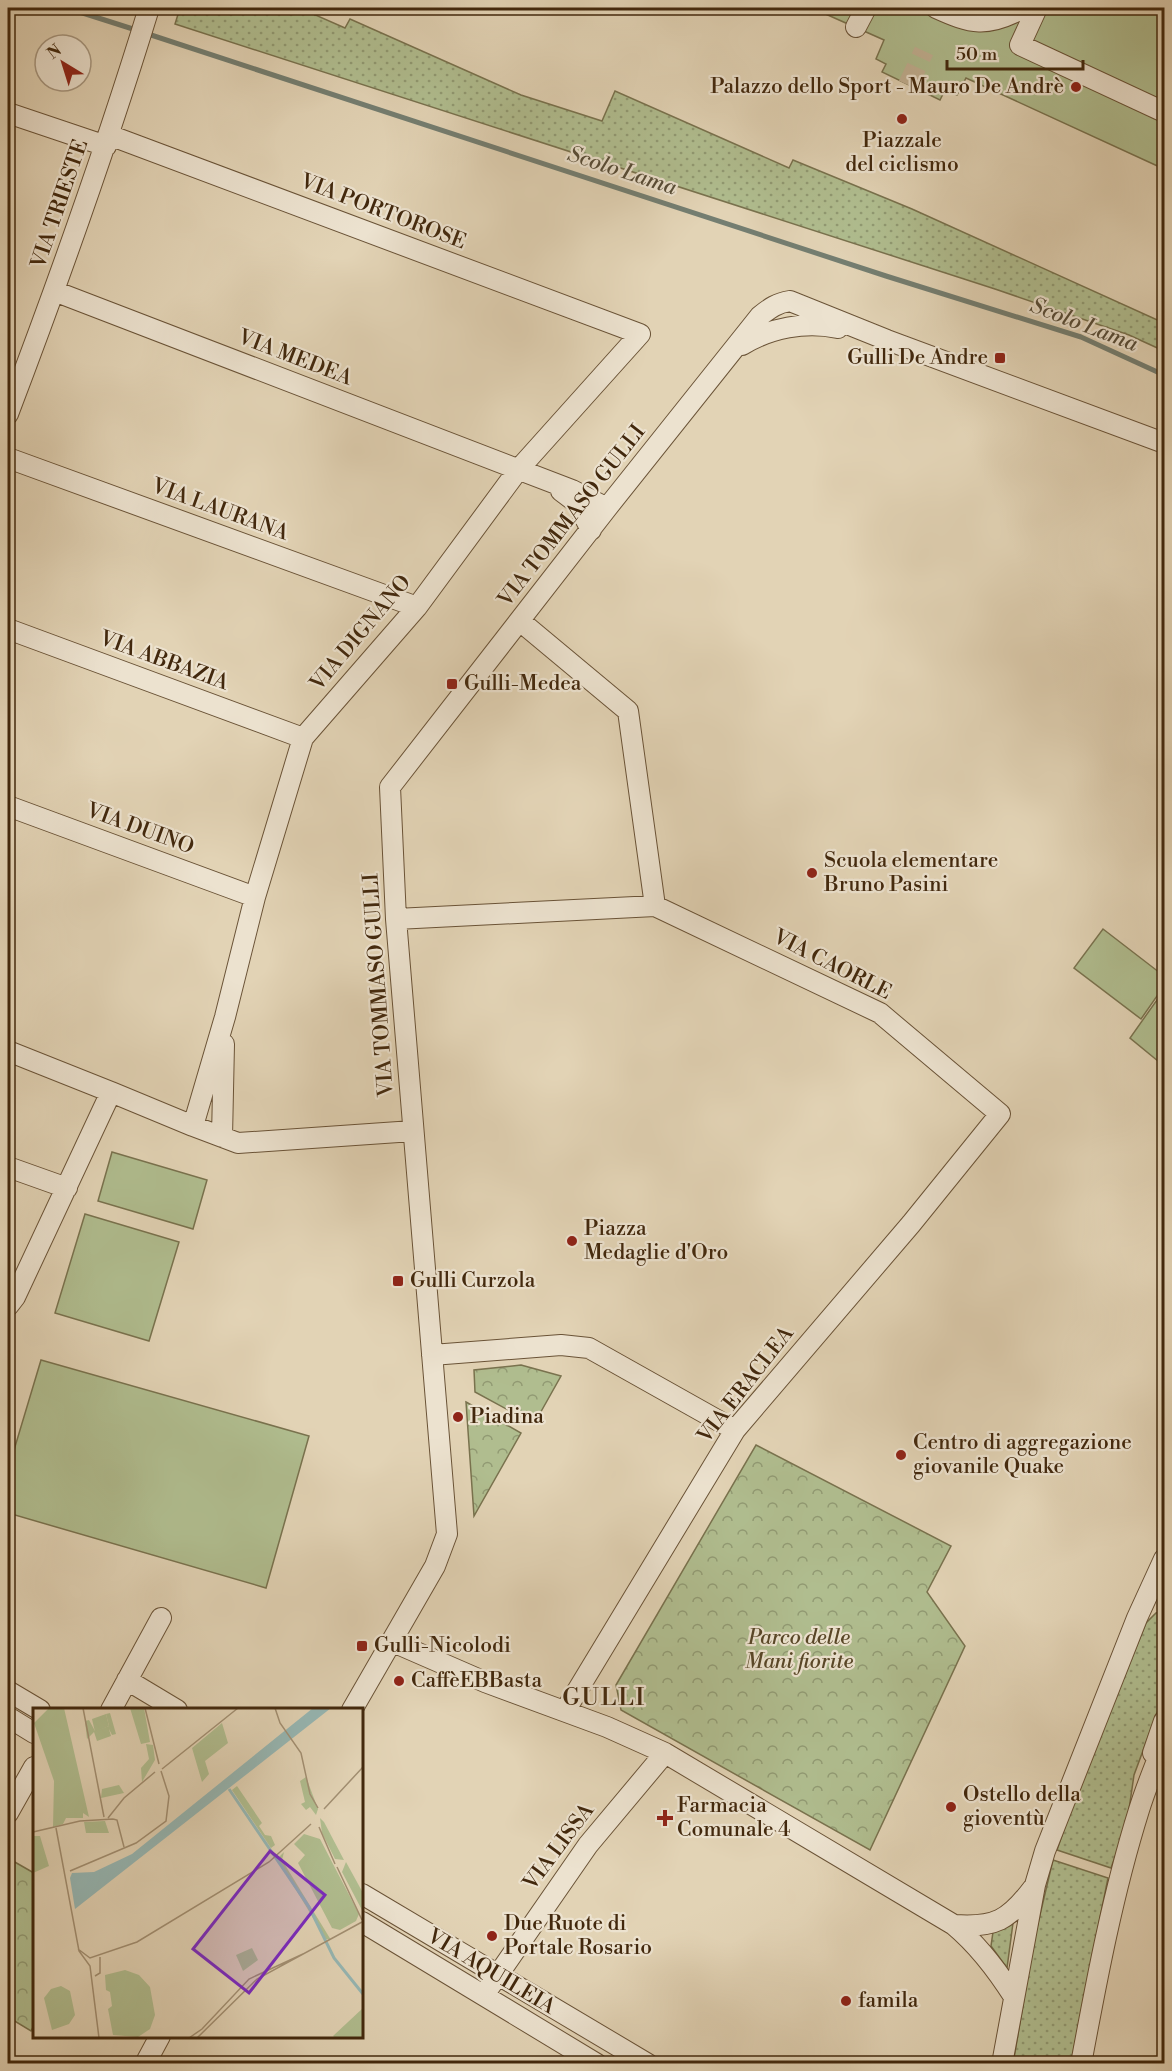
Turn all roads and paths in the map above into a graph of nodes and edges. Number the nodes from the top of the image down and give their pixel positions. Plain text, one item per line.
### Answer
1 (149, 8) edge
2 (866, 8) edge
3 (1023, 8) edge
4 (1037, 8) edge
5 (940, 11) edge
6 (856, 27) dead end
7 (1164, 112) edge
8 (8, 113) edge
9 (107, 141) junction
10 (54, 291) junction
11 (640, 334) joint
12 (887, 340) junction
13 (734, 350) junction
14 (8, 414) edge
15 (1164, 443) edge
16 (8, 458) edge
17 (525, 473) junction
18 (607, 508) junction
19 (591, 530) junction
20 (417, 607) junction
21 (520, 621) junction
22 (8, 629) edge
23 (303, 738) junction
24 (8, 807) edge
25 (255, 897) junction
26 (655, 906) junction
27 (396, 919) junction
28 (225, 1017) junction
29 (8, 1051) edge
30 (104, 1089) junction
31 (1000, 1114) joint
32 (193, 1126) junction
33 (413, 1131) junction
34 (222, 1137) junction
35 (8, 1167) edge
36 (66, 1188) junction
37 (8, 1307) edge
38 (8, 1313) edge
39 (432, 1355) junction
40 (735, 1430) junction
41 (1164, 1559) edge
42 (1164, 1599) edge
43 (161, 1618) dead end
44 (1137, 1618) junction
45 (393, 1642) junction
46 (127, 1680) junction
47 (8, 1691) edge
48 (37, 1708) edge
49 (112, 1708) edge
50 (174, 1708) edge
51 (353, 1708) edge
52 (565, 1711) junction
53 (8, 1717) edge
54 (1164, 1721) edge
55 (33, 1732) edge
56 (1164, 1742) edge
57 (665, 1753) junction
58 (33, 1769) edge
59 (1139, 1808) junction
60 (8, 1813) edge
61 (1035, 1885) junction
62 (363, 1895) edge
63 (363, 1923) edge
64 (954, 1925) junction
65 (498, 1975) junction
66 (484, 1995) junction
67 (1014, 1997) junction
68 (159, 2038) edge
69 (145, 2064) edge
70 (597, 2064) edge
71 (648, 2064) edge
72 (1002, 2064) edge
73 (1081, 2064) edge

1 - 9 street, VIA TRIESTE
2 - 6 street
3 - 5 street
4 - 7 street
8 - 9 street, VIA PORTOROSE
9 - 10 street, VIA TRIESTE
9 - 11 street, VIA PORTOROSE
10 - 14 street, VIA TRIESTE
10 - 17 street, VIA MEDEA
11 - 17 street, VIA DIGNANO
12 - 13 street, VIA TOMMASO GULLI
12 - 13 street, VIA TOMMASO GULLI
12 - 15 street, VIA TOMMASO GULLI
13 - 18 street, VIA TOMMASO GULLI
16 - 20 street, VIA LAURANA
17 - 18 street, VIA MEDEA
17 - 19 street, VIA MEDEA
17 - 20 street, VIA DIGNANO
18 - 19 street, VIA TOMMASO GULLI
19 - 21 street, VIA TOMMASO GULLI
20 - 23 street, VIA DIGNANO
21 - 26 street
21 - 27 street, VIA TOMMASO GULLI
22 - 23 street, VIA ABBAZIA
23 - 25 street, VIA DIGNANO
24 - 25 street, VIA DUINO
25 - 28 street, VIA DIGNANO
26 - 27 street, VIA CAORLE
26 - 31 street, VIA CAORLE
27 - 33 street, VIA TOMMASO GULLI
28 - 32 street, VIA DIGNANO
28 - 34 street, VIA DIGNANO
29 - 30 street
30 - 32 street
30 - 36 street
31 - 40 street, VIA ERACLEA
32 - 34 street
33 - 34 street
33 - 39 street, VIA TOMMASO GULLI
35 - 36 street
36 - 37 street
37 - 38 street
39 - 40 street
39 - 45 street, VIA TOMMASO GULLI
40 - 52 street, VIA ERACLEA
41 - 44 street
42 - 44 street
43 - 46 street
44 - 61 street
45 - 51 street, VIA TOMMASO GULLI
45 - 52 street
46 - 49 street
46 - 50 street
47 - 48 street
52 - 57 street
53 - 55 street
54 - 59 street
56 - 59 street
57 - 64 street
57 - 65 street, VIA LISSA
58 - 60 street
59 - 73 street
61 - 64 street
61 - 67 street
62 - 65 street, VIA AQUILEIA
63 - 66 street, VIA AQUILEIA
64 - 67 street
65 - 66 street, VIA LISSA
65 - 71 street, VIA AQUILEIA
66 - 70 street, VIA AQUILEIA
67 - 72 street
68 - 69 street

